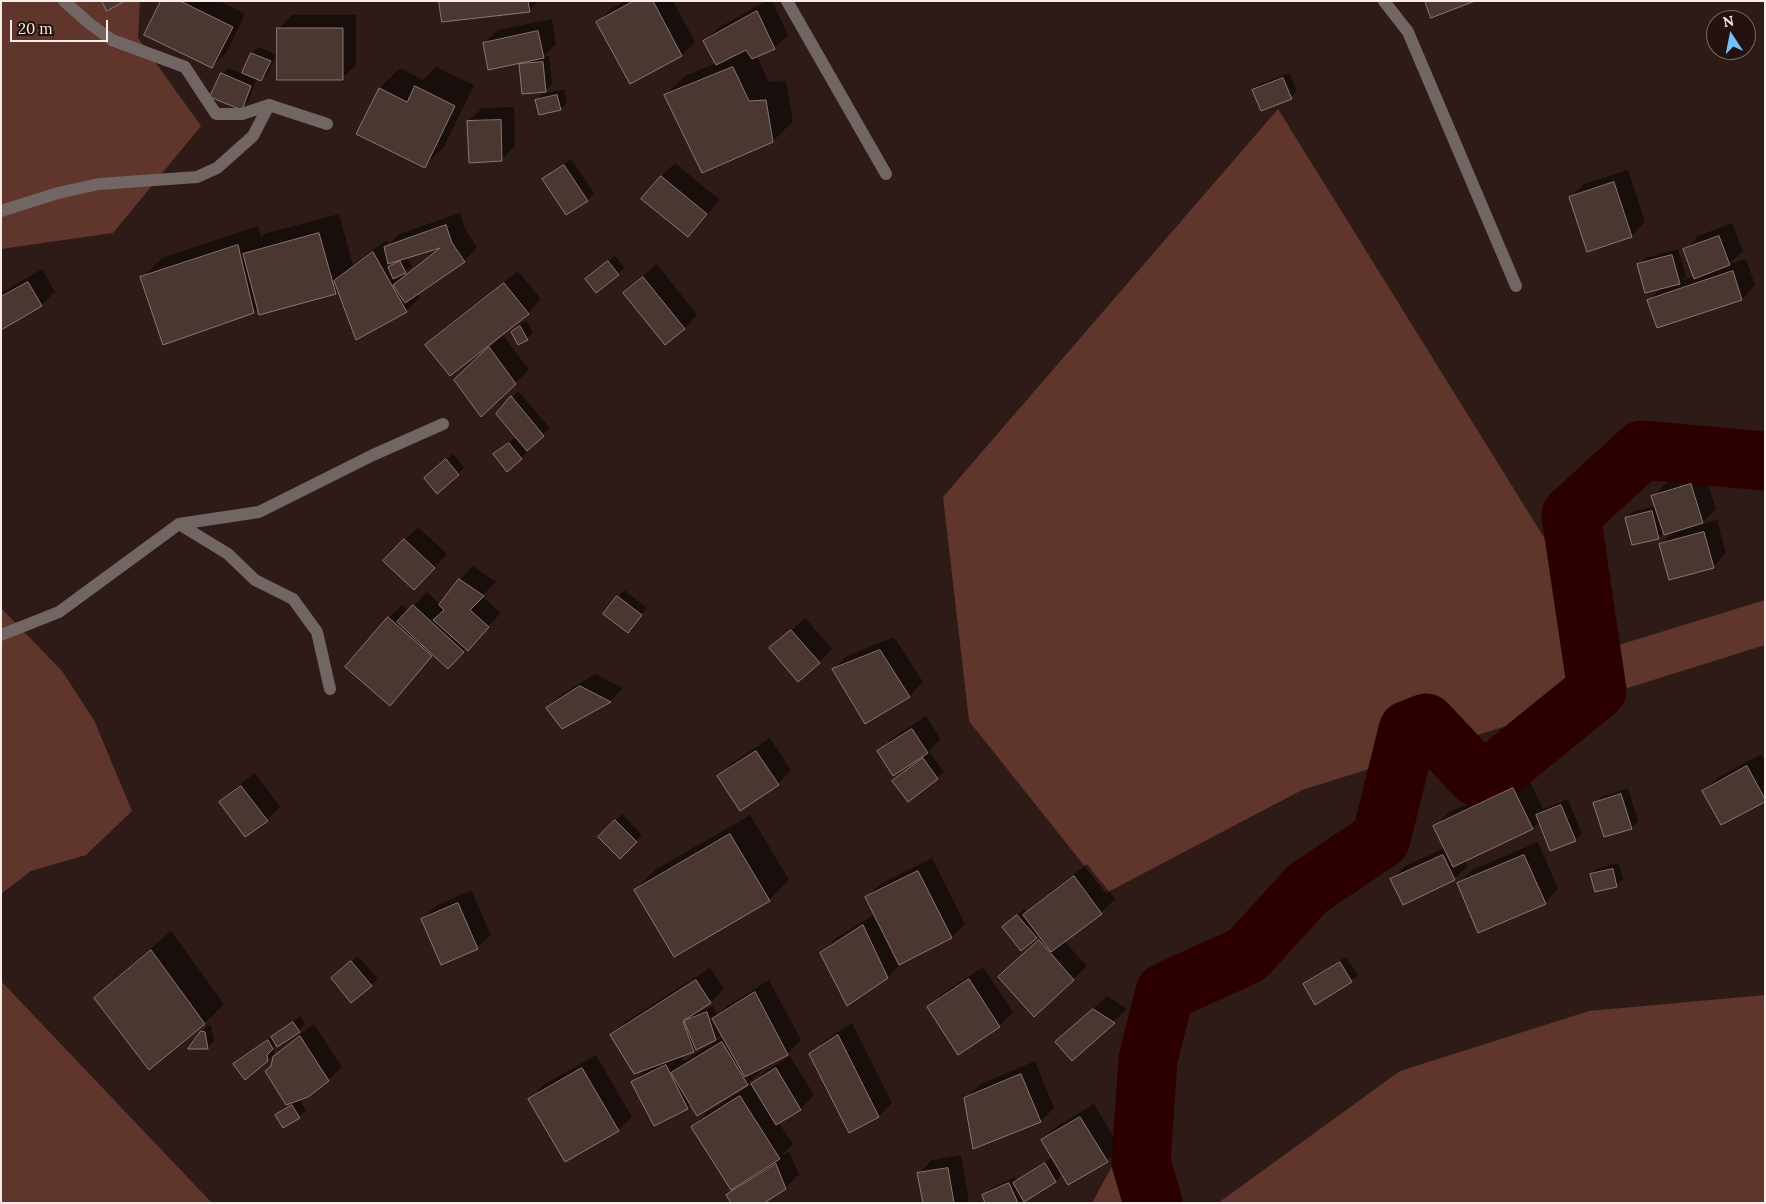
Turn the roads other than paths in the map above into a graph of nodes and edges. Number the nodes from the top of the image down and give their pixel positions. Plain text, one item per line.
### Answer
1 (64, 1) edge
2 (787, 1) edge
3 (1384, 1) edge
4 (269, 105) junction
5 (327, 124) dead end
6 (886, 174) dead end
7 (1, 211) edge
8 (1516, 286) dead end
9 (443, 424) dead end
10 (179, 524) junction
11 (1, 634) edge
12 (330, 689) dead end

1 - 4 street
2 - 6 street
3 - 8 street
4 - 5 street
4 - 7 street
9 - 10 street
10 - 11 street
10 - 12 street

